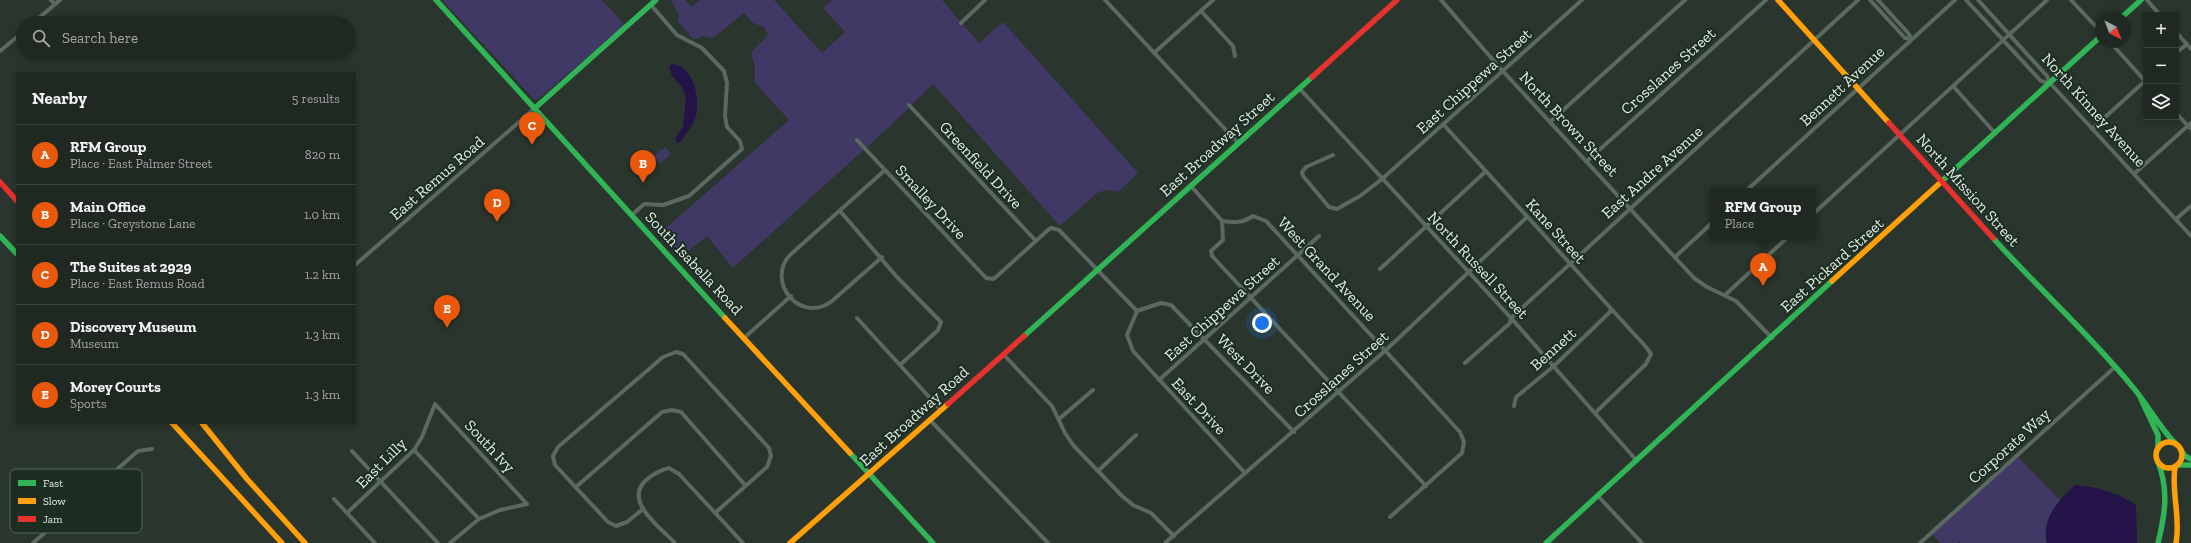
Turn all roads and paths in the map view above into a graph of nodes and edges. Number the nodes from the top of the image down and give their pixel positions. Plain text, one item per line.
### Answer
1 (50, 0) edge
2 (60, 0) edge
3 (436, 0) edge
4 (656, 0) edge
5 (985, 0) edge
6 (1105, 0) edge
7 (1213, 0) edge
8 (1397, 0) edge
9 (1441, 0) edge
10 (1582, 0) edge
11 (1685, 0) edge
12 (1766, 0) edge
13 (1778, 0) edge
14 (1858, 0) edge
15 (1870, 0) edge
16 (1878, 0) edge
17 (1955, 0) edge
18 (1966, 0) edge
19 (1978, 0) edge
20 (2047, 0) edge
21 (2071, 0) edge
22 (2141, 0) edge
23 (2147, 0) edge
24 (55, 4) junction
25 (651, 5) junction
26 (1201, 11) junction
27 (2128, 12) edge
28 (2157, 12) edge
29 (41, 16) edge
30 (961, 23) dead end
31 (2095, 26) edge
32 (2010, 35) junction
33 (2179, 35) edge
34 (16, 38) edge
35 (1910, 39) junction
36 (1816, 40) junction
37 (2004, 40) junction
38 (2095, 42) edge
39 (2187, 44) junction
40 (2116, 48) edge
41 (2191, 49) edge
42 (0, 51) edge
43 (2179, 51) edge
44 (1154, 53) junction
45 (1235, 56) dead end
46 (1504, 71) junction
47 (2143, 78) edge
48 (2050, 83) junction
49 (2143, 84) edge
50 (1953, 86) junction
51 (1859, 87) junction
52 (1299, 88) junction
53 (909, 105) dead end
54 (535, 108) junction
55 (2179, 116) edge
56 (1551, 121) junction
57 (1443, 124) junction
58 (2190, 126) edge
59 (2092, 129) junction
60 (1995, 133) junction
61 (1900, 134) junction
62 (857, 140) dead end
63 (1238, 143) junction
64 (1333, 155) dead end
65 (1587, 160) junction
66 (885, 170) junction
67 (1485, 172) junction
68 (2135, 173) junction
69 (1382, 180) junction
70 (1942, 181) junction
71 (0, 182) edge
72 (1191, 186) junction
73 (1749, 188) edge
74 (16, 200) edge
75 (2191, 206) edge
76 (1630, 209) junction
77 (840, 211) junction
78 (1816, 211) edge
79 (632, 215) junction
80 (1527, 217) junction
81 (2176, 219) junction
82 (1222, 221) junction
83 (1710, 225) edge
84 (1427, 227) junction
85 (0, 236) edge
86 (1319, 236) dead end
87 (2191, 236) edge
88 (1785, 240) edge
89 (1036, 241) junction
90 (16, 253) edge
91 (1297, 256) junction
92 (882, 257) junction
93 (1675, 257) junction
94 (1569, 263) junction
95 (356, 264) edge
96 (1380, 269) dead end
97 (1097, 270) junction
98 (1469, 272) junction
99 (1725, 295) junction
100 (791, 296) junction
101 (1252, 298) junction
102 (1055, 308) joint
103 (1612, 310) junction
104 (1137, 311) junction
105 (857, 318) dead end
106 (1511, 318) junction
107 (744, 338) junction
108 (1772, 338) junction
109 (1206, 339) junction
110 (1386, 350) junction
111 (1003, 354) junction
112 (1465, 363) dead end
113 (900, 365) junction
114 (1554, 366) junction
115 (2115, 367) junction
116 (1159, 380) junction
117 (1093, 390) dead end
118 (1339, 392) junction
119 (2140, 397) junction
120 (435, 404) joint
121 (1514, 406) dead end
122 (941, 410) junction
123 (1596, 412) junction
124 (1059, 419) junction
125 (930, 420) junction
126 (173, 424) edge
127 (203, 424) edge
128 (1294, 432) junction
129 (1136, 435) dead end
130 (2175, 443) junction
131 (2158, 448) junction
132 (152, 449) dead end
133 (414, 450) junction
134 (2181, 450) junction
135 (352, 451) dead end
136 (2191, 459) edge
137 (1637, 461) junction
138 (2158, 462) junction
139 (2191, 464) edge
140 (2177, 466) junction
141 (117, 469) edge
142 (1098, 471) junction
143 (1245, 473) junction
144 (869, 475) junction
145 (382, 481) junction
146 (745, 485) junction
147 (1426, 486) junction
148 (576, 487) junction
149 (1598, 496) junction
150 (334, 499) dead end
151 (643, 509) junction
152 (348, 512) junction
153 (715, 513) junction
154 (1390, 517) dead end
155 (479, 519) junction
156 (44, 533) edge
157 (1174, 536) junction
158 (33, 543) edge
159 (282, 543) edge
160 (305, 543) edge
161 (375, 543) edge
162 (438, 543) edge
163 (450, 543) edge
164 (675, 543) edge
165 (743, 543) edge
166 (790, 543) edge
167 (933, 543) edge
168 (1048, 543) edge
169 (1165, 543) edge
170 (1546, 543) edge
171 (1642, 543) edge
172 (1920, 543) edge
173 (2158, 543) edge
174 (2176, 543) edge

1 - 24 street
2 - 24 street
3 - 54 main road, South Isabella Road
4 - 25 main road
5 - 30 street
6 - 44 street
7 - 26 street
8 - 52 main road, East Broadway Street
9 - 46 street, North Brown Street
10 - 46 street, East Chippewa Street
11 - 56 street
12 - 65 street, Crosslanes Street
13 - 36 main road, North Mission Street
14 - 36 street, East Andre Avenue
15 - 35 street
16 - 35 street
17 - 35 street, Bennett Avenue
18 - 37 street
19 - 32 street, North Kinney Avenue
20 - 32 street
21 - 31 street
22 - 27 main road
23 - 28 street
24 - 29 street
25 - 54 main road
25 - 79 street
26 - 44 street
26 - 45 street
32 - 37 street
32 - 48 street, North Kinney Avenue
33 - 39 street
34 - 42 street
35 - 51 street, Bennett Avenue
36 - 51 main road, North Mission Street
36 - 76 street, East Andre Avenue
37 - 48 street
37 - 50 street
38 - 48 main road, East Pickard Street
39 - 41 street
39 - 43 street
40 - 47 street
44 - 63 street
46 - 56 street, North Brown Street
46 - 57 street, East Chippewa Street
48 - 59 street, North Kinney Avenue
48 - 60 main road, East Pickard Street
49 - 59 street
50 - 60 street
50 - 61 street
51 - 61 main road, North Mission Street
51 - 73 street, Bennett Avenue
52 - 63 main road, East Broadway Street
52 - 69 street, North Russell Street
53 - 89 street, Greenfield Drive
54 - 79 main road, South Isabella Road
54 - 95 street, East Remus Road
55 - 58 street
56 - 65 street, North Brown Street
57 - 67 street, Kane Street
57 - 69 street, East Chippewa Street
58 - 68 street
59 - 68 street, North Kinney Avenue
60 - 70 main road, East Pickard Street
61 - 70 main road, North Mission Street
61 - 78 street
62 - 66 street, Smalley Drive
63 - 72 main road, East Broadway Street
64 - 69 street, East Chippewa Street
65 - 76 street, North Brown Street
66 - 77 street
66 - 89 street, Smalley Drive
67 - 80 street, Kane Street
67 - 84 street
68 - 81 street, North Kinney Avenue
69 - 84 street, North Russell Street
70 - 108 main road, East Pickard Street
70 - 115 main road, North Mission Street
71 - 74 main road
72 - 82 street
72 - 97 main road, East Broadway Street
75 - 81 street
76 - 93 street, North Brown Street
76 - 94 street, East Andre Avenue
77 - 92 street
77 - 100 street
79 - 107 main road, South Isabella Road
80 - 94 street, Kane Street
80 - 98 street, Crosslanes Street
81 - 87 street, North Kinney Avenue
82 - 91 street, West Grand Avenue
82 - 101 street
83 - 93 street
84 - 96 street
84 - 98 street, North Russell Street
85 - 90 main road
86 - 91 street, East Chippewa Street
88 - 99 street
89 - 97 street
91 - 101 street, East Chippewa Street
91 - 110 street, West Grand Avenue
92 - 100 street
92 - 113 street
93 - 99 street, North Brown Street
94 - 103 street, Kane Street
94 - 106 street, East Andre Avenue
97 - 102 main road, East Broadway Street
97 - 104 street
98 - 106 street, North Russell Street
98 - 110 street, Crosslanes Street
99 - 108 street, North Brown Street
100 - 107 street
101 - 109 street, East Chippewa Street
101 - 118 street
102 - 111 main road, East Broadway Road
103 - 114 street, Bennett
103 - 123 street, Kane Street
104 - 109 street, West Drive
104 - 116 street, East Drive
105 - 113 street
106 - 112 street, East Andre Avenue
106 - 114 street, North Russell Street
107 - 144 main road, South Isabella Road
108 - 137 main road, East Pickard Street
109 - 116 street, East Chippewa Street
109 - 128 street, West Drive
110 - 118 street, Crosslanes Street
110 - 147 street, West Grand Avenue
111 - 122 main road, East Broadway Road
111 - 124 street
113 - 122 street
114 - 121 street, Bennett
114 - 123 street, North Russell Street
115 - 119 main road, North Mission Street
115 - 172 street, Corporate Way
116 - 143 street, East Drive
117 - 124 street
118 - 128 street, Crosslanes Street
118 - 147 street
119 - 130 main road, North Mission Street
119 - 131 main road, North Mission Street
120 - 133 street, East Lilly
120 - 155 street, South Ivy
122 - 125 main road, East Broadway Road
123 - 137 street, North Russell Street
124 - 142 street
125 - 144 main road, East Broadway Road
125 - 168 street
126 - 159 main road
127 - 160 main road
128 - 143 street, Crosslanes Street
129 - 142 street
130 - 131 main road
130 - 134 main road, North Mission Street
131 - 138 main road, North Mission Street
132 - 141 street
133 - 145 street, East Lilly
133 - 155 street
134 - 136 main road, North Mission Street
134 - 140 main road
135 - 145 street
137 - 149 main road, East Pickard Street
138 - 140 main road
138 - 173 main road
139 - 140 main road
140 - 174 main road
142 - 157 street
143 - 157 street, Crosslanes Street
144 - 166 main road, East Broadway Road
144 - 167 main road, South Isabella Road
145 - 152 street, East Lilly
145 - 162 street
146 - 148 street
146 - 148 street
146 - 153 street
147 - 154 street
148 - 151 street
149 - 170 main road, East Pickard Street
149 - 171 street
150 - 152 street
151 - 153 street
151 - 164 street
152 - 161 street
153 - 165 street
155 - 163 street
156 - 158 street
157 - 169 street, Crosslanes Street

